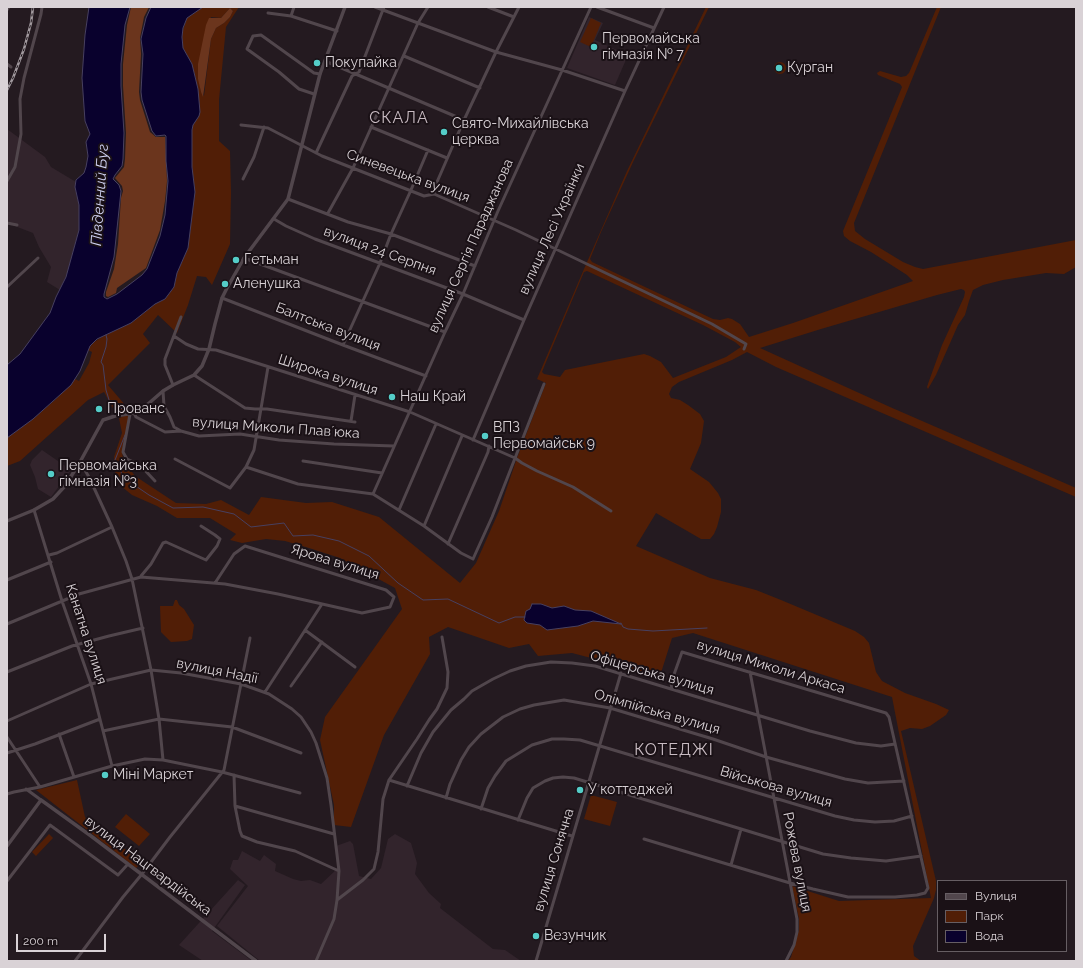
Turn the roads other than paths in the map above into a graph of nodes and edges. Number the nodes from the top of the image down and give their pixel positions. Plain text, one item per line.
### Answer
1 (9, 7) edge
2 (42, 7) edge
3 (294, 7) edge
4 (345, 7) edge
5 (375, 7) edge
6 (428, 7) edge
7 (488, 7) edge
8 (519, 7) edge
9 (591, 7) edge
10 (597, 7) edge
11 (664, 7) edge
12 (383, 9) edge
13 (7, 10) edge
14 (268, 13) dead end
15 (291, 16) junction
16 (514, 17) junction
17 (418, 23) junction
18 (654, 28) junction
19 (337, 31) junction
20 (496, 52) junction
21 (404, 56) junction
22 (325, 61) junction
23 (7, 64) edge
24 (11, 67) dead end
25 (562, 70) junction
26 (320, 74) junction
27 (355, 74) junction
28 (389, 88) junction
29 (480, 88) junction
30 (625, 91) junction
31 (314, 94) junction
32 (464, 120) junction
33 (241, 125) dead end
34 (264, 127) junction
35 (371, 127) junction
36 (303, 146) junction
37 (428, 150) junction
38 (316, 152) junction
39 (447, 158) junction
40 (353, 168) junction
41 (243, 179) dead end
42 (7, 181) edge
43 (411, 190) junction
44 (434, 194) junction
45 (288, 199) junction
46 (328, 213) junction
47 (274, 219) junction
48 (494, 221) junction
49 (7, 223) edge
50 (17, 225) dead end
51 (391, 234) junction
52 (555, 249) junction
53 (38, 258) dead end
54 (244, 258) junction
55 (380, 262) junction
56 (475, 266) junction
57 (7, 286) edge
58 (463, 294) junction
59 (222, 298) junction
60 (363, 301) junction
61 (181, 317) dead end
62 (524, 320) junction
63 (445, 332) junction
64 (174, 336) junction
65 (343, 345) junction
66 (209, 349) junction
67 (744, 349) dead end
68 (268, 367) junction
69 (194, 375) junction
70 (426, 376) junction
71 (544, 384) dead end
72 (173, 385) junction
73 (163, 391) junction
74 (355, 395) junction
75 (260, 408) junction
76 (410, 412) junction
77 (132, 414) junction
78 (436, 424) junction
79 (181, 431) junction
80 (256, 436) junction
81 (462, 436) junction
82 (473, 440) junction
83 (394, 446) junction
84 (489, 446) junction
85 (515, 458) junction
86 (175, 459) dead end
87 (303, 461) dead end
88 (80, 462) junction
89 (246, 467) junction
90 (382, 473) junction
91 (155, 481) dead end
92 (373, 494) junction
93 (34, 510) junction
94 (399, 510) junction
95 (611, 510) dead end
96 (7, 521) edge
97 (201, 526) dead end
98 (424, 526) junction
99 (112, 527) junction
100 (448, 544) junction
101 (48, 555) junction
102 (50, 562) junction
103 (141, 577) junction
104 (132, 579) junction
105 (7, 580) edge
106 (215, 583) junction
107 (62, 601) junction
108 (322, 604) junction
109 (7, 624) edge
110 (143, 628) junction
111 (305, 630) junction
112 (442, 637) dead end
113 (250, 638) dead end
114 (322, 642) junction
115 (78, 644) junction
116 (355, 667) dead end
117 (151, 670) junction
118 (7, 672) edge
119 (750, 672) junction
120 (621, 673) junction
121 (91, 684) junction
122 (241, 684) junction
123 (291, 686) dead end
124 (672, 689) junction
125 (265, 692) junction
126 (610, 708) junction
127 (758, 715) junction
128 (100, 719) junction
129 (159, 719) junction
130 (7, 721) edge
131 (232, 727) junction
132 (103, 731) junction
133 (59, 734) junction
134 (7, 737) edge
135 (896, 744) junction
136 (599, 746) junction
137 (14, 750) junction
138 (7, 753) edge
139 (301, 753) dead end
140 (766, 757) junction
141 (163, 760) junction
142 (112, 766) junction
143 (222, 772) junction
144 (234, 775) junction
145 (74, 777) junction
146 (389, 780) junction
147 (904, 780) junction
148 (588, 783) junction
149 (408, 786) junction
150 (40, 787) junction
151 (26, 790) junction
152 (300, 793) dead end
153 (7, 794) edge
154 (446, 798) junction
155 (774, 798) junction
156 (41, 800) junction
157 (234, 806) junction
158 (481, 809) junction
159 (912, 816) junction
160 (518, 820) junction
161 (741, 829) junction
162 (334, 834) junction
163 (572, 836) junction
164 (644, 839) dead end
165 (782, 841) junction
166 (7, 846) edge
167 (921, 856) junction
168 (128, 864) junction
169 (731, 865) junction
170 (339, 871) junction
171 (142, 874) junction
172 (7, 882) edge
173 (790, 883) junction
174 (337, 900) junction
175 (75, 961) edge
176 (256, 961) edge
177 (316, 961) edge
178 (536, 961) edge
179 (786, 961) edge

1 - 13 street
2 - 42 street
3 - 15 street
4 - 19 street
5 - 12 street
6 - 17 street
7 - 16 street
8 - 16 street
9 - 25 street, вулиця Сергія Параджанова
10 - 18 street
11 - 18 street, вулиця Лесі Українки
12 - 17 street
12 - 27 street
14 - 15 street
15 - 19 street
16 - 20 street
17 - 20 street
17 - 21 street
18 - 30 street, вулиця Лесі Українки
19 - 22 street
20 - 25 street
20 - 29 street
21 - 28 street
21 - 29 street
22 - 26 street
22 - 27 street
23 - 24 street
25 - 30 street
25 - 48 street, вулиця Сергія Параджанова
26 - 31 street
26 - 31 street
27 - 28 street
27 - 38 street
28 - 32 street
28 - 35 street
29 - 32 street
30 - 52 street, вулиця Лесі Українки
31 - 36 street
32 - 39 street
33 - 34 street, Синевецька вулиця
34 - 36 street, Синевецька вулиця
34 - 41 street
35 - 37 street
35 - 40 street
36 - 38 street, Синевецька вулиця
36 - 45 street
37 - 39 street
37 - 43 street
38 - 40 street, Синевецька вулиця
39 - 44 street
40 - 43 street, Синевецька вулиця
40 - 46 street
43 - 44 street, Синевецька вулиця
43 - 51 street
44 - 48 street, Синевецька вулиця
45 - 46 street
45 - 47 street
46 - 51 street
47 - 54 street
47 - 55 street, вулиця 24 Серпня
48 - 52 street, Синевецька вулиця
48 - 56 street, вулиця Сергія Параджанова
49 - 50 street
51 - 55 street
51 - 56 street
52 - 62 street, вулиця Лесі Українки
52 - 67 street, Синевецька вулиця
53 - 57 street
54 - 59 street
54 - 60 street
55 - 58 street, вулиця 24 Серпня
55 - 60 street
56 - 58 street, вулиця Сергія Параджанова
58 - 62 street, вулиця 24 Серпня
58 - 63 street, вулиця Сергія Параджанова
59 - 65 street, Балтська вулиця
59 - 66 street
60 - 63 street
60 - 65 street
61 - 64 street
62 - 82 street, вулиця Лесі Українки
63 - 70 street, вулиця Сергія Параджанова
64 - 66 street, Широка вулиця
64 - 72 street
65 - 70 street, Балтська вулиця
66 - 68 street, Широка вулиця
66 - 69 street
68 - 74 street, Широка вулиця
68 - 75 street
69 - 72 street
69 - 75 street
70 - 76 street, вулиця Сергія Параджанова
71 - 85 street
72 - 73 street
73 - 77 street
73 - 79 street, вулиця Миколи Плавʼюка
74 - 75 street
74 - 76 street, Широка вулиця
75 - 80 street
76 - 78 street, Широка вулиця
76 - 83 street, вулиця Сергія Параджанова
77 - 79 street, вулиця Миколи Плавʼюка
77 - 88 street
77 - 91 street
78 - 81 street, Широка вулиця
78 - 94 street
79 - 80 street, вулиця Миколи Плавʼюка
80 - 83 street, вулиця Миколи Плавʼюка
80 - 89 street
81 - 82 street, Широка вулиця
81 - 98 street
82 - 84 street, Широка вулиця
83 - 90 street, вулиця Сергія Параджанова
84 - 85 street, Широка вулиця
84 - 100 street
85 - 95 street, Широка вулиця
85 - 100 street
86 - 89 street
87 - 90 street
88 - 93 street
88 - 99 street
89 - 92 street
90 - 92 street, вулиця Сергія Параджанова
92 - 94 street
93 - 96 street
93 - 101 street, Канатна вулиця
94 - 98 street
97 - 103 street
98 - 100 street
99 - 101 street
99 - 104 street
101 - 102 street, Канатна вулиця
102 - 105 street
102 - 107 street, Канатна вулиця
103 - 104 street
103 - 106 street
104 - 107 street
104 - 110 street
106 - 108 street
106 - 108 street, Ярова вулиця
107 - 109 street
107 - 115 street, Канатна вулиця
108 - 111 street
110 - 115 street
110 - 117 street
111 - 114 street
111 - 125 street
112 - 146 street
113 - 122 street
114 - 116 street
114 - 123 street
115 - 118 street
115 - 121 street, Канатна вулиця
117 - 121 street, вулиця Надії
117 - 122 street, вулиця Надії
117 - 129 street
119 - 124 street, вулиця Миколи Аркаса
119 - 127 street, Рожева вулиця
119 - 135 street, вулиця Миколи Аркаса
120 - 124 street, Офіцерська вулиця
120 - 126 street, вулиця Сонячна
120 - 149 street, Офіцерська вулиця
121 - 128 street, Канатна вулиця
121 - 130 street, вулиця Надії
122 - 125 street, вулиця Надії
122 - 131 street
124 - 127 street, Офіцерська вулиця
125 - 162 street, вулиця Надії
126 - 136 street, вулиця Сонячна
126 - 140 street, Олімпійська вулиця
126 - 154 street, Олімпійська вулиця
127 - 135 street, Офіцерська вулиця
127 - 140 street, Рожева вулиця
128 - 132 street, Канатна вулиця
128 - 133 street
129 - 131 street
129 - 132 street
129 - 141 street
131 - 139 street
131 - 143 street
132 - 142 street, Канатна вулиця
133 - 137 street
133 - 145 street
134 - 137 street
135 - 147 street
136 - 148 street, вулиця Сонячна
136 - 155 street, Військова вулиця
136 - 158 street, Військова вулиця
137 - 138 street
137 - 150 street
140 - 147 street, Олімпійська вулиця
140 - 155 street, Рожева вулиця
141 - 142 street
141 - 143 street
142 - 145 street
143 - 144 street
143 - 171 street
144 - 152 street
144 - 157 street
145 - 150 street
146 - 149 street
146 - 174 street
147 - 159 street
148 - 160 street
148 - 161 street
148 - 163 street, вулиця Сонячна
149 - 154 street
150 - 151 street
151 - 153 street
151 - 156 street, вулиця Нацгвардійська
154 - 158 street
155 - 159 street, Військова вулиця
155 - 165 street, Рожева вулиця
156 - 166 street
156 - 168 street, вулиця Нацгвардійська
157 - 162 street
157 - 170 street
158 - 160 street
159 - 167 street
160 - 163 street
161 - 165 street
161 - 169 street
162 - 170 street, вулиця Надії
163 - 178 street, вулиця Сонячна
164 - 169 street
165 - 167 street
165 - 173 street, Рожева вулиця
167 - 173 street
168 - 171 street, вулиця Нацгвардійська
168 - 172 street
169 - 173 street
170 - 174 street, вулиця Надії
171 - 175 street
171 - 176 street, вулиця Нацгвардійська
173 - 179 street, Рожева вулиця
174 - 177 street, вулиця Надії

